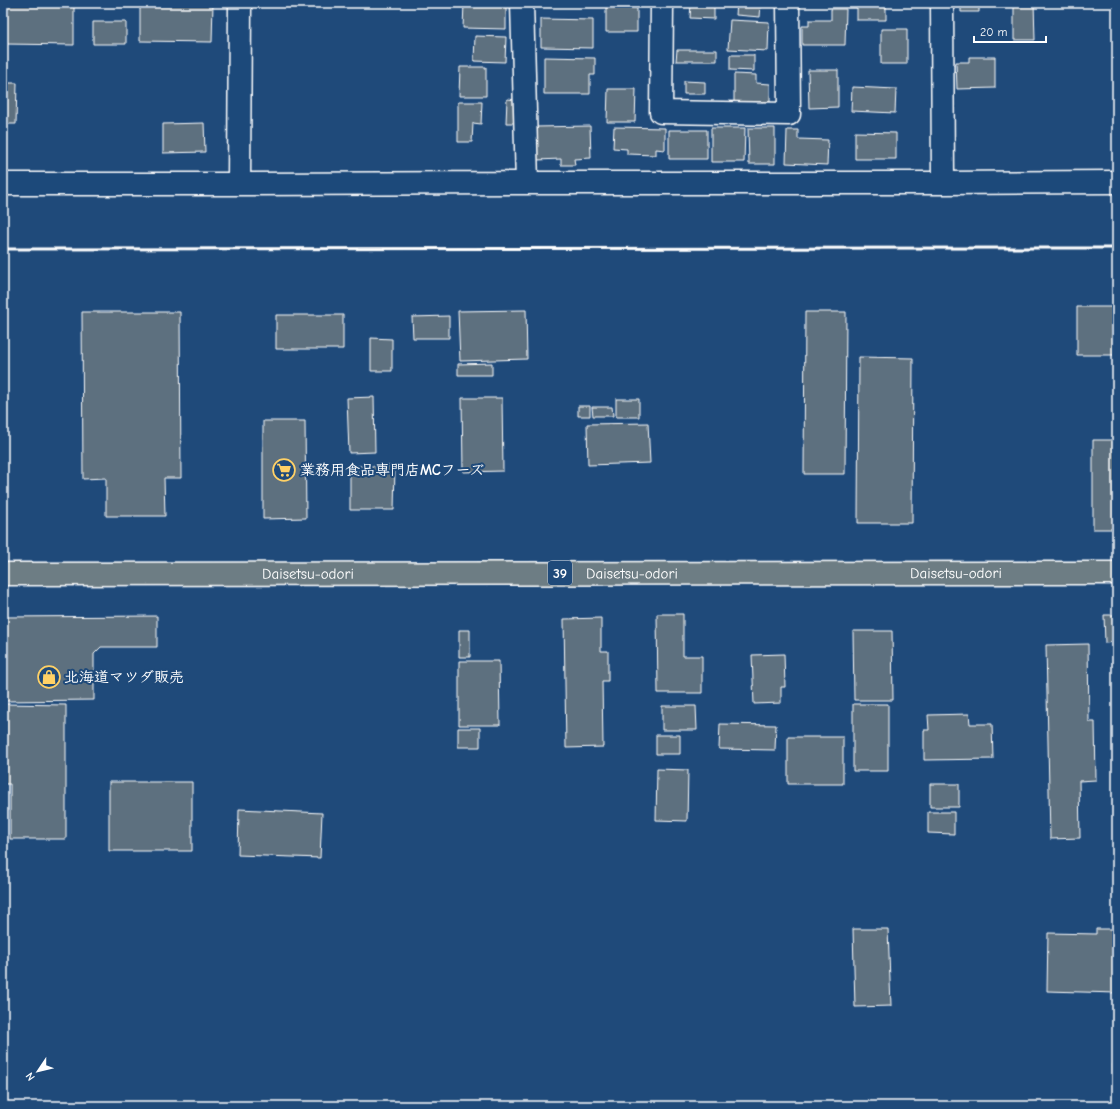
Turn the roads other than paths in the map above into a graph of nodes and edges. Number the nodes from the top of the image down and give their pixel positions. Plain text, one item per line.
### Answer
1 (240, 3) edge
2 (522, 3) edge
3 (662, 3) edge
4 (788, 3) edge
5 (942, 3) edge
6 (1117, 182) edge
7 (527, 183) junction
8 (943, 183) junction
9 (3, 184) edge
10 (239, 184) junction
11 (1117, 573) edge
12 (3, 574) edge

1 - 10 street
2 - 7 street
3 - 4 street
5 - 8 street
6 - 8 street
7 - 8 street
7 - 10 street
9 - 10 street
11 - 12 highway, Daisetsu-odori / 39

